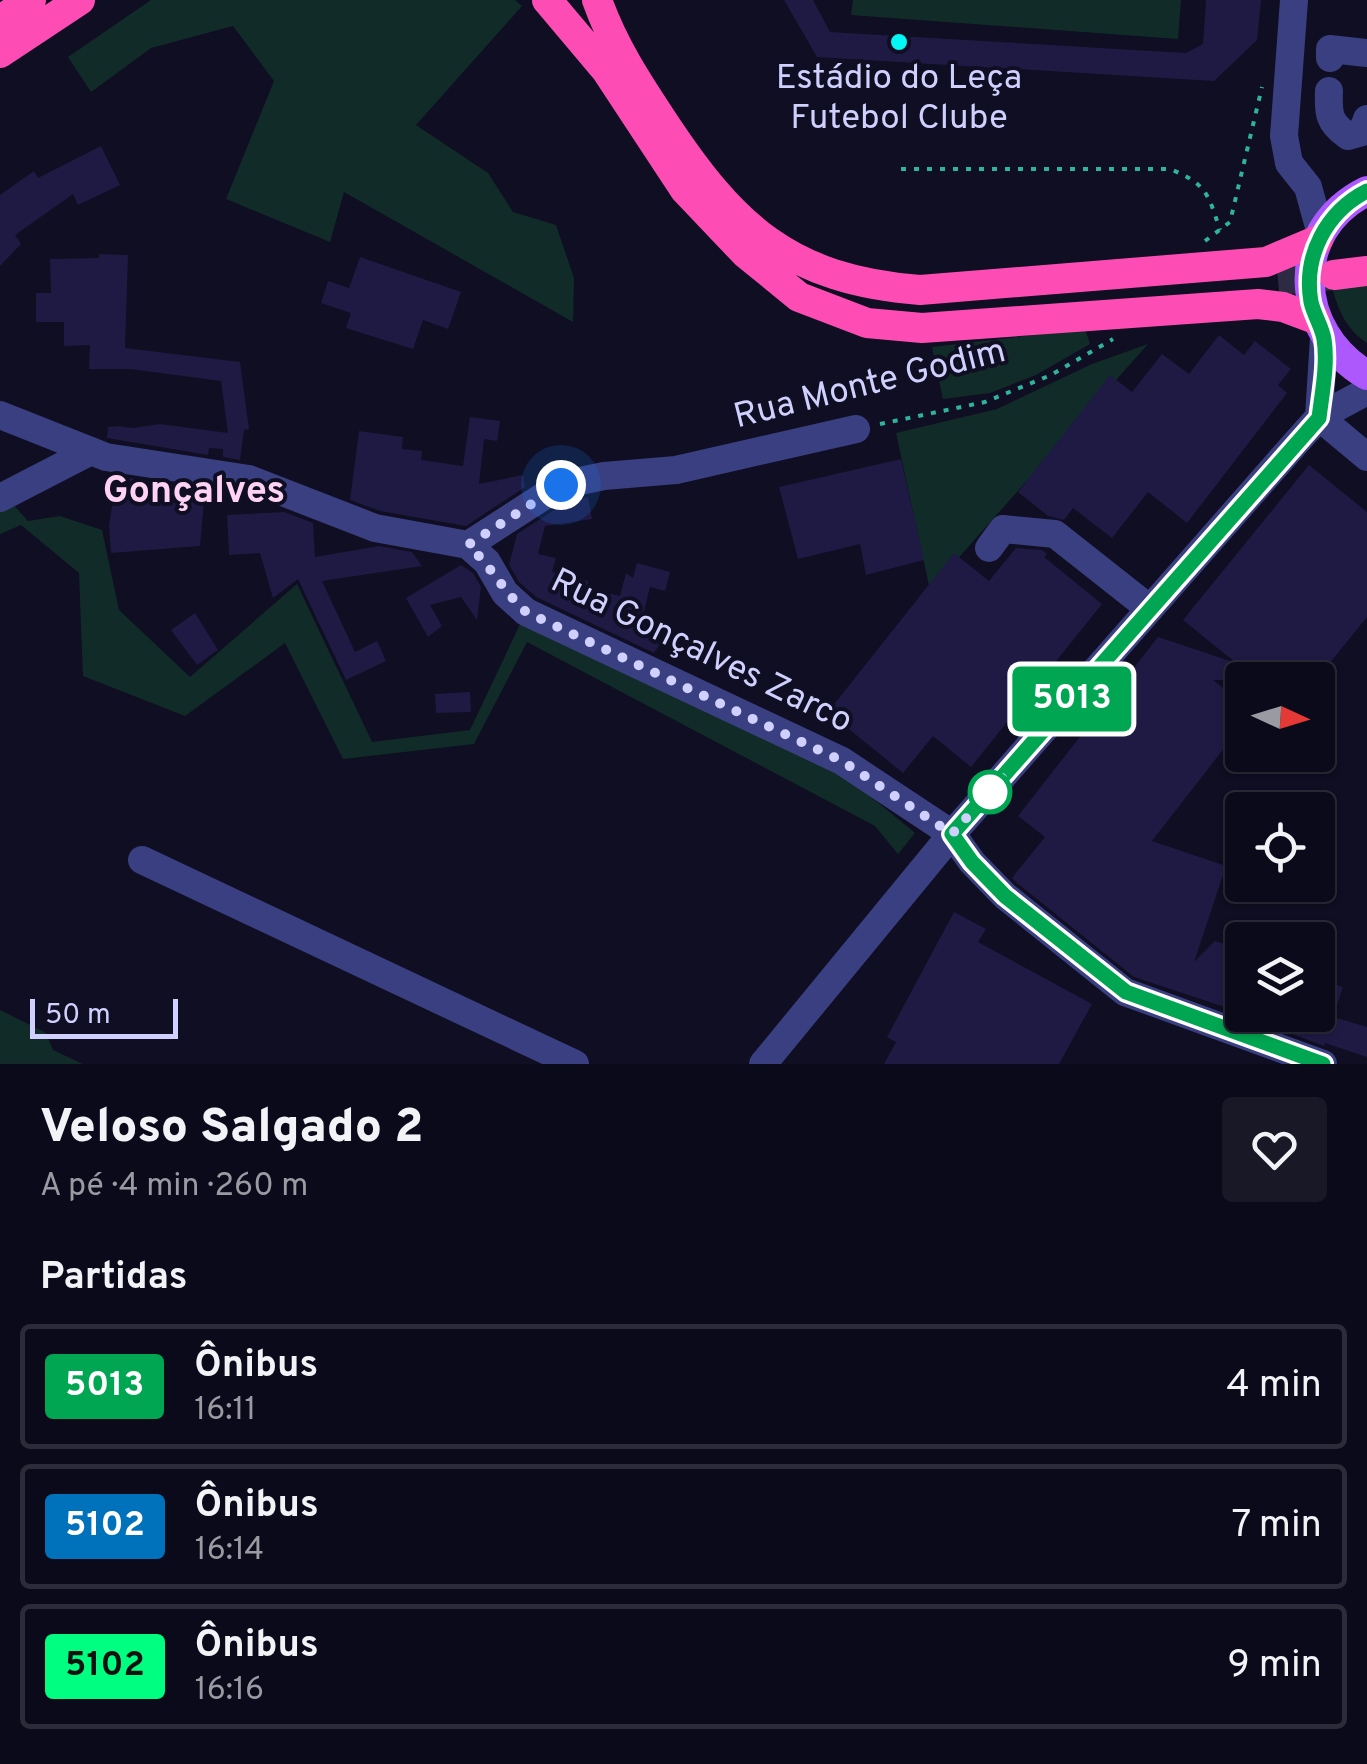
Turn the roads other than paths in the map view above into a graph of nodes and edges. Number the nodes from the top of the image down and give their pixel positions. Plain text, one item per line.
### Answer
1 (31, 0) edge
2 (80, 0) edge
3 (547, 0) edge
4 (597, 0) edge
5 (1294, 0) edge
6 (0, 20) edge
7 (0, 53) edge
8 (1367, 53) edge
9 (1330, 58) dead end
10 (1329, 91) dead end
11 (1367, 118) edge
12 (1308, 186) junction
13 (1362, 193) edge
14 (1320, 237) junction
15 (1367, 270) edge
16 (1334, 275) tunnel mouth
17 (776, 276) junction
18 (1278, 280) tunnel mouth
19 (1320, 328) junction
20 (1367, 375) edge
21 (1367, 391) edge
22 (0, 414) edge
23 (1319, 418) junction
24 (856, 429) road end
25 (91, 451) junction
26 (1367, 457) edge
27 (0, 498) edge
28 (468, 545) junction
29 (989, 548) dead end
30 (1150, 609) junction
31 (952, 834) junction
32 (142, 860) dead end
33 (575, 1064) edge
34 (762, 1064) edge
35 (1323, 1064) edge

1 - 6 highway
2 - 7 highway
3 - 17 highway
4 - 14 highway
5 - 12 street
8 - 9 street
10 - 11 street
12 - 13 street
12 - 14 street
13 - 14 main road
14 - 19 main road
15 - 16 highway
17 - 18 highway
17 - 19 highway
19 - 20 main road
19 - 23 street
21 - 23 street
22 - 25 street
23 - 26 street
23 - 30 street
24 - 28 street, Rua Monte Godim
25 - 27 street
25 - 28 street
28 - 31 street, Rua Gonçalves Zarco
29 - 30 street
30 - 31 street
31 - 34 street
31 - 35 street, Rua Gonçalves Zarco
32 - 33 street

